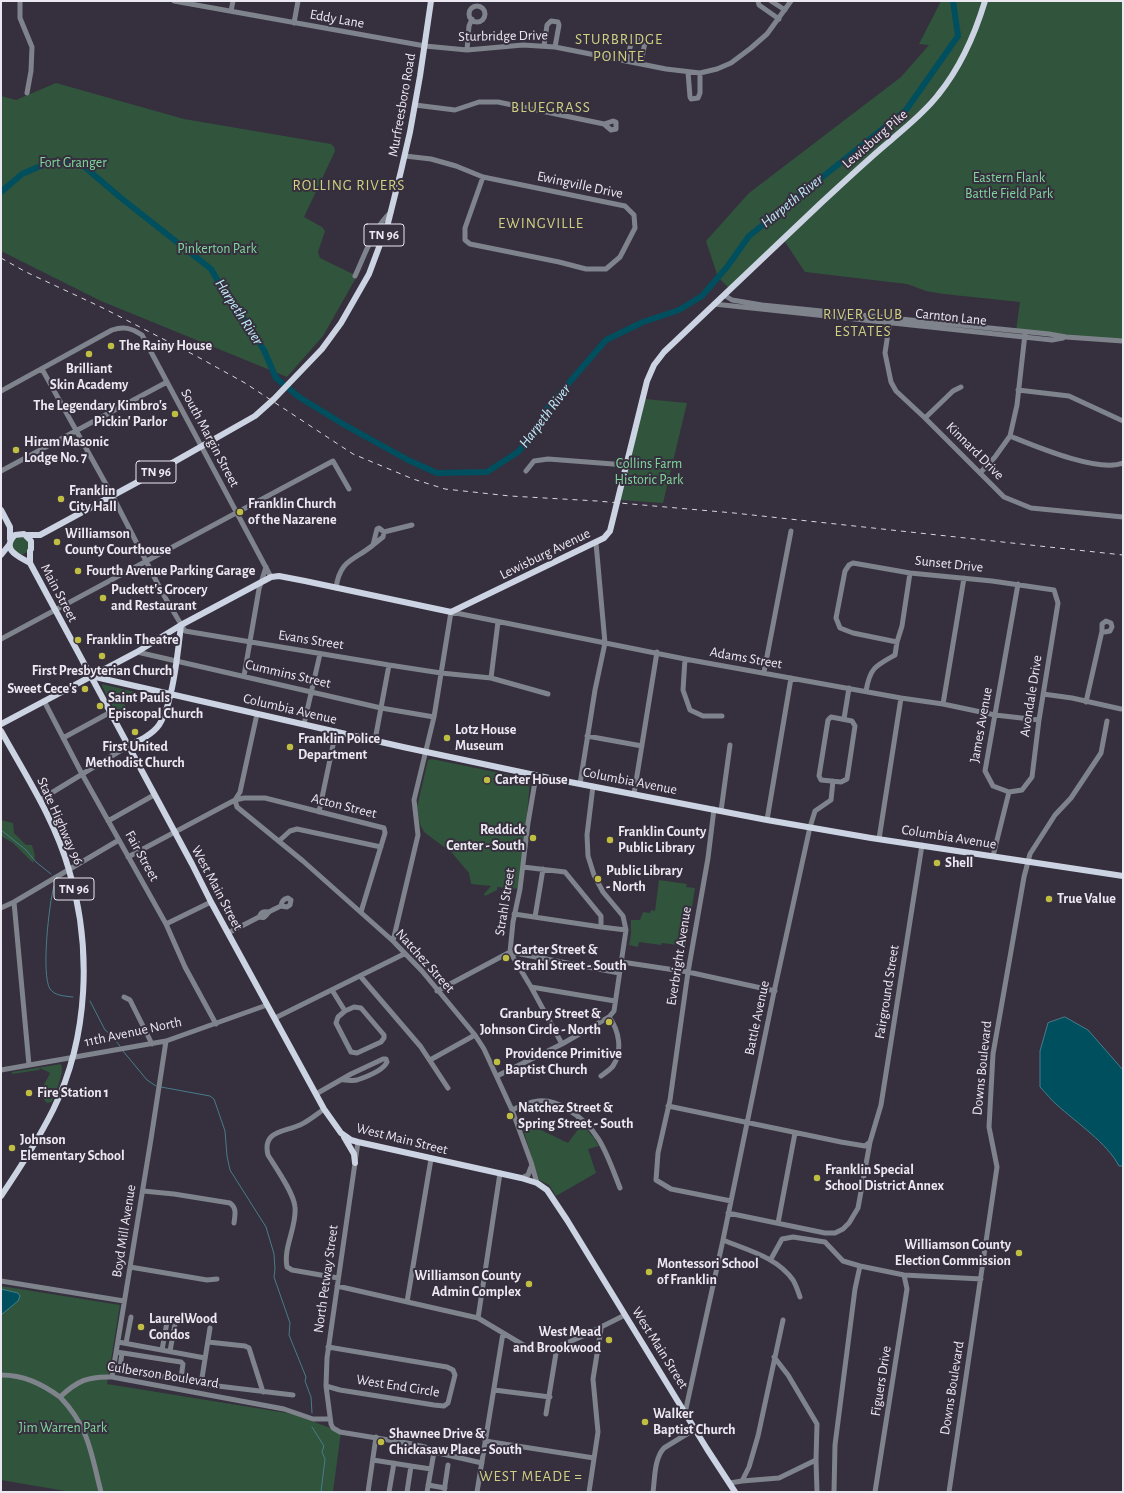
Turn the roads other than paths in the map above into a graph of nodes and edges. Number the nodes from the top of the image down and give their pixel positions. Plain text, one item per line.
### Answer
1 (20, 1) edge
2 (174, 1) edge
3 (233, 1) edge
4 (298, 1) edge
5 (431, 1) edge
6 (758, 1) edge
7 (771, 1) edge
8 (791, 1) edge
9 (986, 1) edge
10 (203, 4) edge
11 (785, 10) junction
12 (231, 12) junction
13 (779, 18) junction
14 (472, 19) dead end
15 (294, 24) junction
16 (425, 46) junction
17 (544, 46) junction
18 (555, 47) junction
19 (467, 50) junction
20 (627, 61) junction
21 (641, 64) junction
22 (688, 72) junction
23 (700, 73) junction
24 (26, 93) dead end
25 (415, 106) junction
26 (604, 124) dead end
27 (405, 156) junction
28 (483, 177) junction
29 (391, 212) junction
30 (355, 276) dead end
31 (724, 295) junction
32 (714, 304) junction
33 (890, 320) junction
34 (1025, 334) junction
35 (1123, 341) edge
36 (42, 369) junction
37 (167, 382) junction
38 (961, 387) dead end
39 (1018, 390) junction
40 (1, 391) edge
41 (925, 418) junction
42 (1123, 421) edge
43 (76, 431) junction
44 (1010, 436) junction
45 (201, 447) junction
46 (1123, 463) edge
47 (626, 465) junction
48 (1, 471) edge
49 (526, 471) dead end
50 (980, 473) junction
51 (349, 489) dead end
52 (112, 496) junction
53 (1, 510) edge
54 (236, 513) junction
55 (1123, 518) edge
56 (412, 525) dead end
57 (10, 527) junction
58 (791, 531) dead end
59 (23, 535) junction
60 (40, 535) junction
61 (10, 542) junction
62 (596, 543) junction
63 (31, 550) junction
64 (1, 555) edge
65 (17, 556) junction
66 (147, 561) junction
67 (30, 563) junction
68 (266, 567) junction
69 (910, 573) junction
70 (272, 577) junction
71 (964, 578) junction
72 (262, 581) junction
73 (1018, 584) junction
74 (336, 588) junction
75 (1054, 590) joint
76 (55, 610) junction
77 (451, 612) junction
78 (498, 622) junction
79 (181, 625) junction
80 (1102, 631) dead end
81 (1, 639) edge
82 (251, 642) junction
83 (897, 642) junction
84 (605, 643) junction
85 (137, 652) junction
86 (657, 652) junction
87 (320, 654) junction
88 (685, 659) junction
89 (176, 660) junction
90 (389, 665) junction
91 (764, 672) junction
92 (441, 673) junction
93 (91, 676) junction
94 (244, 676) junction
95 (491, 678) junction
96 (792, 678) junction
97 (849, 688) junction
98 (866, 691) junction
99 (312, 692) junction
100 (170, 694) junction
101 (548, 694) dead end
102 (1043, 694) junction
103 (901, 698) junction
104 (44, 701) junction
105 (1086, 702) junction
106 (943, 704) junction
107 (381, 708) junction
108 (1121, 709) dead end
109 (109, 712) junction
110 (257, 714) junction
111 (995, 715) junction
112 (722, 716) dead end
113 (434, 717) junction
114 (844, 719) junction
115 (1039, 720) junction
116 (1106, 721) dead end
117 (1, 724) edge
118 (304, 724) junction
119 (1, 731) edge
120 (336, 731) junction
121 (587, 736) junction
122 (64, 738) junction
123 (375, 740) junction
124 (128, 746) junction
125 (642, 746) junction
126 (730, 746) dead end
127 (426, 752) junction
128 (82, 774) junction
129 (536, 776) junction
130 (833, 781) junction
131 (580, 784) junction
132 (593, 786) junction
133 (1009, 792) junction
134 (634, 794) junction
135 (154, 795) junction
136 (40, 800) junction
137 (235, 800) junction
138 (714, 809) junction
139 (721, 811) junction
140 (319, 812) junction
141 (767, 820) junction
142 (108, 821) junction
143 (810, 827) junction
144 (174, 831) junction
145 (879, 839) junction
146 (119, 840) junction
147 (280, 841) junction
148 (922, 845) junction
149 (381, 847) junction
150 (128, 856) junction
151 (993, 856) junction
152 (1028, 861) junction
153 (523, 867) junction
154 (69, 869) junction
155 (543, 870) junction
156 (1123, 876) edge
157 (14, 902) junction
158 (211, 902) junction
159 (281, 906) dead end
160 (1, 908) edge
161 (361, 912) junction
162 (514, 914) junction
163 (535, 917) junction
164 (166, 924) junction
165 (601, 927) junction
166 (626, 930) junction
167 (228, 933) junction
168 (393, 941) junction
169 (510, 952) junction
170 (404, 954) junction
171 (622, 962) junction
172 (688, 972) junction
173 (619, 973) junction
174 (361, 976) junction
175 (531, 987) junction
176 (332, 990) junction
177 (437, 991) junction
178 (774, 991) junction
179 (124, 997) dead end
180 (615, 1001) junction
181 (267, 1005) junction
182 (345, 1011) junction
183 (609, 1017) junction
184 (275, 1018) junction
185 (216, 1024) junction
186 (475, 1035) junction
187 (166, 1041) junction
188 (152, 1044) junction
189 (562, 1044) junction
190 (72, 1058) junction
191 (430, 1060) junction
192 (29, 1065) junction
193 (1, 1070) edge
194 (497, 1076) junction
195 (601, 1076) dead end
196 (344, 1080) junction
197 (448, 1088) dead end
198 (316, 1094) junction
199 (668, 1106) junction
200 (324, 1109) junction
201 (512, 1110) junction
202 (747, 1122) junction
203 (341, 1133) junction
204 (794, 1136) junction
205 (358, 1142) junction
206 (870, 1142) junction
207 (431, 1159) junction
208 (531, 1162) junction
209 (355, 1163) junction
210 (500, 1173) junction
211 (521, 1178) junction
212 (537, 1183) junction
213 (620, 1188) dead end
214 (143, 1191) junction
215 (1, 1196) edge
216 (731, 1202) junction
217 (728, 1213) junction
218 (234, 1223) dead end
219 (778, 1223) junction
220 (723, 1240) junction
221 (771, 1259) junction
222 (860, 1266) junction
223 (130, 1267) junction
224 (904, 1275) junction
225 (338, 1278) junction
226 (217, 1279) dead end
227 (981, 1279) junction
228 (1, 1281) edge
229 (337, 1286) junction
230 (800, 1297) dead end
231 (124, 1301) junction
232 (407, 1302) junction
233 (625, 1315) junction
234 (131, 1316) dead end
235 (478, 1318) junction
236 (783, 1320) dead end
237 (210, 1328) dead end
238 (601, 1329) junction
239 (503, 1333) junction
240 (118, 1342) junction
241 (208, 1342) junction
242 (126, 1344) junction
243 (328, 1347) junction
244 (557, 1347) junction
245 (162, 1350) junction
246 (170, 1351) junction
247 (119, 1353) junction
248 (774, 1357) junction
249 (205, 1358) junction
250 (1, 1375) edge
251 (112, 1378) junction
252 (326, 1386) junction
253 (494, 1390) junction
254 (263, 1392) junction
255 (293, 1395) dead end
256 (60, 1397) junction
257 (550, 1397) junction
258 (685, 1413) junction
259 (546, 1414) dead end
260 (330, 1420) junction
261 (695, 1429) junction
262 (376, 1437) junction
263 (485, 1441) junction
264 (434, 1452) junction
265 (594, 1458) junction
266 (373, 1460) junction
267 (816, 1460) junction
268 (482, 1462) junction
269 (394, 1463) junction
270 (448, 1465) dead end
271 (411, 1466) junction
272 (431, 1469) junction
273 (742, 1481) junction
274 (730, 1484) junction
275 (428, 1485) junction
276 (444, 1490) edge
277 (101, 1492) edge
278 (368, 1492) edge
279 (389, 1492) edge
280 (407, 1492) edge
281 (427, 1492) edge
282 (477, 1492) edge
283 (589, 1492) edge
284 (653, 1492) edge
285 (735, 1492) edge
286 (817, 1492) edge
287 (834, 1492) edge
288 (875, 1492) edge
289 (949, 1492) edge

1 - 24 street
2 - 10 street, Eddy Lane
3 - 12 street
4 - 15 street
5 - 16 main road, Murfreesboro Road / TN 96
6 - 13 street
7 - 11 street
8 - 11 street, Sturbridge Drive
9 - 31 main road, Lewisburg Pike
10 - 12 street, Eddy Lane
11 - 13 street, Sturbridge Drive
12 - 15 street, Eddy Lane
13 - 23 street, Sturbridge Drive
14 - 19 street
15 - 16 street, Eddy Lane
16 - 19 street, Sturbridge Drive
16 - 25 main road, Murfreesboro Road / TN 96
17 - 18 street, Sturbridge Drive
17 - 18 street
17 - 19 street, Sturbridge Drive
18 - 20 street, Sturbridge Drive
20 - 21 street, Sturbridge Drive
20 - 21 street
21 - 22 street, Sturbridge Drive
22 - 23 street, Sturbridge Drive
22 - 23 street
25 - 26 street
25 - 27 main road, Murfreesboro Road / TN 96
27 - 28 street, Ewingville Drive
27 - 29 main road, Murfreesboro Road / TN 96
28 - 28 street, Ewingville Drive
29 - 30 street, Murfreesboro Road
29 - 45 main road, Murfreesboro Road / TN 96
31 - 32 main road, Lewisburg Pike
31 - 33 street, Carnton Lane
32 - 33 street, Carnton Lane
32 - 47 main road, Lewisburg Avenue
33 - 34 street, Carnton Lane
33 - 41 street, Kinnard Drive
34 - 35 street, Carnton Lane
34 - 39 street
36 - 37 street, South Margin Street
36 - 40 street
36 - 43 street
37 - 43 street
37 - 45 street, South Margin Street
38 - 41 street
39 - 42 street
39 - 44 street
41 - 50 street, Kinnard Drive
43 - 48 street
43 - 52 street
44 - 46 street
44 - 50 street
45 - 52 main road, TN 96
45 - 54 street, South Margin Street
47 - 49 street
47 - 62 main road, Lewisburg Avenue
50 - 55 street, Kinnard Drive
51 - 54 street
52 - 60 main road, TN 96
52 - 66 street
53 - 57 main road
54 - 66 street
54 - 68 street, South Margin Street
56 - 74 street
57 - 59 main road
57 - 61 main road
58 - 91 street
59 - 60 main road, TN 96
59 - 61 main road, TN 96
59 - 63 main road
60 - 63 main road
61 - 64 main road
61 - 65 main road
62 - 77 main road, Lewisburg Avenue
62 - 84 street
63 - 65 main road
63 - 67 main road, Main Street
64 - 65 main road
65 - 67 main road, Main Street
66 - 76 street
66 - 79 street
67 - 76 main road, Main Street
68 - 70 street, South Margin Street
68 - 72 street
69 - 71 street, Sunset Drive
69 - 83 street
69 - 83 street, Sunset Drive
70 - 72 main road
70 - 74 main road
71 - 73 street, Sunset Drive
71 - 106 street
72 - 79 main road
72 - 82 street
73 - 75 street, Sunset Drive
73 - 111 street, James Avenue
74 - 77 main road
75 - 102 street, Avondale Drive
76 - 81 street
76 - 93 main road, Main Street
77 - 78 street, Adams Street
77 - 92 street
78 - 84 street, Adams Street
78 - 95 street
79 - 82 street, Evans Street
79 - 85 main road
79 - 89 main road
80 - 105 street
82 - 87 street, Evans Street
82 - 94 street
83 - 98 street
84 - 86 street, Adams Street
84 - 121 street
85 - 89 street, Cummins Street
85 - 93 main road
86 - 88 street, Adams Street
86 - 125 street
87 - 90 street, Evans Street
87 - 99 street
88 - 91 street, Adams Street
88 - 112 street
89 - 94 street, Cummins Street
89 - 100 main road
90 - 92 street, Evans Street
90 - 107 street
91 - 96 street, Adams Street
92 - 95 street, Evans Street
92 - 113 street
93 - 100 main road, Columbia Avenue
93 - 104 main road
93 - 109 main road, West Main Street
94 - 99 street, Cummins Street
95 - 101 street, Evans Street
96 - 97 street, Adams Street
96 - 141 street
97 - 98 street, Adams Street
97 - 114 street
98 - 103 street, Adams Street
99 - 107 street, Cummins Street
99 - 118 street
100 - 110 main road, Columbia Avenue
100 - 124 main road
102 - 105 street
102 - 115 street, Avondale Drive
103 - 106 street, Adams Street
103 - 145 street
104 - 117 main road
104 - 122 street, Fair Street
105 - 108 street
106 - 111 street, Adams Street
107 - 113 street, Cummins Street
107 - 123 street
109 - 122 street
109 - 124 main road, West Main Street
110 - 118 main road, Columbia Avenue
110 - 137 street
111 - 115 street, Adams Street
111 - 133 street, James Avenue
113 - 127 street
114 - 130 street
114 - 130 street
115 - 133 street, Avondale Drive
116 - 152 street, Downs Boulevard
118 - 120 main road, Columbia Avenue
119 - 136 main road, State Highway 96 / TN 96
120 - 123 main road, Columbia Avenue
120 - 140 street
121 - 125 street
121 - 131 street
122 - 128 street, Fair Street
123 - 127 main road, Columbia Avenue
124 - 128 street
124 - 135 main road, West Main Street
125 - 134 street
126 - 139 street
127 - 129 main road, Columbia Avenue
127 - 168 street
128 - 136 street
128 - 142 street, Fair Street
129 - 131 main road, Columbia Avenue
129 - 153 street, Strahl Street
130 - 143 street, Battle Avenue
131 - 132 main road, Columbia Avenue
132 - 134 main road, Columbia Avenue
132 - 166 street
133 - 151 street
134 - 138 main road, Columbia Avenue
135 - 142 street
135 - 144 main road, West Main Street
136 - 154 main road, State Highway 96 / TN 96
137 - 140 street, Acton Street
137 - 144 street
137 - 147 street, Natchez Street
138 - 139 main road, Columbia Avenue
138 - 172 street, Everbright Avenue
139 - 141 main road, Columbia Avenue
140 - 149 street, Acton Street
141 - 143 main road, Columbia Avenue
142 - 146 street, Fair Street
143 - 145 main road, Columbia Avenue
143 - 178 street, Battle Avenue
144 - 150 street
144 - 158 main road, West Main Street
145 - 148 main road, Columbia Avenue
146 - 150 street, Fair Street
146 - 154 street
147 - 149 street
147 - 161 street, Natchez Street
148 - 151 main road, Columbia Avenue
148 - 206 street, Fairground Street
149 - 161 street, Acton Street
150 - 164 street, Fair Street
151 - 152 main road, Columbia Avenue
152 - 156 main road, Columbia Avenue
152 - 227 street, Downs Boulevard
153 - 155 street
153 - 162 street, Strahl Street
154 - 157 street
154 - 190 main road, State Highway 96 / TN 96
155 - 163 street
155 - 165 street
157 - 160 street
157 - 192 street
158 - 164 street
158 - 167 main road, West Main Street
159 - 167 street
161 - 168 street, Natchez Street
162 - 163 street
162 - 169 street, Strahl Street
163 - 165 street
164 - 185 street, Fair Street
165 - 166 street
166 - 171 street
167 - 181 main road, West Main Street
168 - 170 street, Natchez Street
169 - 173 street
169 - 175 street, Strahl Street
169 - 177 street
170 - 174 street
170 - 177 street, Natchez Street
171 - 172 street
171 - 173 street
172 - 178 street
172 - 199 street, Everbright Avenue
173 - 180 street
174 - 176 street
174 - 191 street
175 - 180 street
175 - 189 street, Strahl Street
176 - 182 street
176 - 184 street
177 - 186 street, Natchez Street
178 - 202 street, Battle Avenue
179 - 188 street
180 - 183 street
181 - 184 main road, West Main Street
181 - 185 street, 11th Avenue North
182 - 182 street
183 - 189 street
183 - 195 street
184 - 198 main road, West Main Street
185 - 187 street, 11th Avenue North
186 - 191 street
186 - 194 street, Natchez Street
187 - 188 street, 11th Avenue North
187 - 214 street, Boyd Mill Avenue
188 - 190 street, 11th Avenue North
189 - 194 street
190 - 192 street, 11th Avenue North
190 - 215 main road, State Highway 96 / TN 96
191 - 197 street
192 - 193 street, 11th Avenue North
194 - 201 street, Natchez Street
196 - 196 street
196 - 198 street
198 - 200 main road, West Main Street
199 - 202 street
199 - 216 street, Everbright Avenue
200 - 203 main road, West Main Street
200 - 225 street
201 - 208 street, Natchez Street
201 - 213 street
202 - 204 street
202 - 216 street, Battle Avenue
203 - 205 main road, West Main Street
203 - 209 main road
204 - 206 street
204 - 219 street
205 - 207 main road, West Main Street
205 - 209 street, North Petway Street
206 - 219 street
207 - 210 main road, West Main Street
207 - 232 street
208 - 211 street
208 - 212 street, Natchez Street
209 - 225 street, North Petway Street
210 - 211 main road, West Main Street
210 - 235 street
211 - 212 main road, West Main Street
212 - 233 main road, West Main Street
214 - 218 street
214 - 223 street, Boyd Mill Avenue
216 - 217 street, Battle Avenue
217 - 219 street
217 - 220 street, Battle Avenue
220 - 221 street
220 - 258 street, Battle Avenue
221 - 222 street
221 - 230 street
222 - 224 street
222 - 287 street
223 - 226 street
223 - 231 street, Boyd Mill Avenue
224 - 227 street
224 - 288 street, Figuers Drive
225 - 229 street, North Petway Street
227 - 289 street, Downs Boulevard
228 - 231 street
229 - 232 street
229 - 243 street, North Petway Street
231 - 240 street, Boyd Mill Avenue
232 - 235 street
233 - 238 street
233 - 258 main road, West Main Street
234 - 242 street
235 - 239 street
236 - 248 street
237 - 241 street
238 - 244 street
238 - 265 street
239 - 244 street
239 - 253 street
240 - 242 street
240 - 247 street, Boyd Mill Avenue
241 - 249 street
241 - 254 street
242 - 245 street
243 - 252 street, North Petway Street
243 - 252 street, West End Circle
244 - 257 street
245 - 246 street
245 - 246 street
246 - 249 street
247 - 247 street
247 - 251 street, Boyd Mill Avenue
248 - 267 street
248 - 273 street
249 - 254 street
250 - 256 street
251 - 256 street, Culberson Boulevard
251 - 260 street, Culberson Boulevard
252 - 260 street, North Petway Street
253 - 257 street
253 - 263 street
254 - 255 street
256 - 277 street
257 - 259 street
258 - 261 main road, West Main Street
260 - 262 street
261 - 274 main road, West Main Street
261 - 284 street
262 - 264 street
262 - 266 street
263 - 265 street
263 - 268 street
264 - 268 street
264 - 272 street
265 - 283 street
266 - 269 street
266 - 278 street
267 - 273 street
267 - 286 street
268 - 282 street
269 - 271 street
269 - 279 street
270 - 276 street
271 - 272 street
271 - 280 street
272 - 275 street
273 - 274 street
274 - 285 main road, West Main Street
275 - 276 street
275 - 281 street

